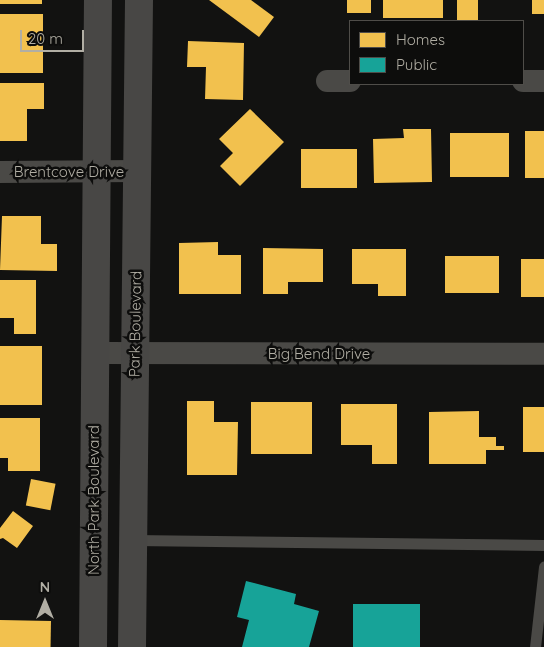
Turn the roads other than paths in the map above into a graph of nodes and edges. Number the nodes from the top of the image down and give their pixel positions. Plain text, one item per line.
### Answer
1 (98, 0) edge
2 (139, 0) edge
3 (327, 81) dead end
4 (349, 81) edge
5 (524, 81) edge
6 (544, 81) edge
7 (97, 171) junction
8 (137, 171) junction
9 (0, 172) edge
10 (95, 353) junction
11 (135, 353) junction
12 (544, 354) edge
13 (133, 540) junction
14 (544, 545) edge
15 (544, 567) edge
16 (93, 647) edge
17 (132, 647) edge
18 (535, 647) edge

1 - 7 main road
2 - 8 main road, Park Boulevard
3 - 4 street
5 - 6 street
7 - 8 street, Brentcove Drive
7 - 9 street, Brentcove Drive
7 - 10 main road
8 - 11 main road, Park Boulevard
10 - 11 street, Big Bend Drive
10 - 16 main road, North Park Boulevard
11 - 12 street, Big Bend Drive
11 - 13 main road, Park Boulevard
13 - 14 lane
13 - 17 main road, Park Boulevard
15 - 18 lane

